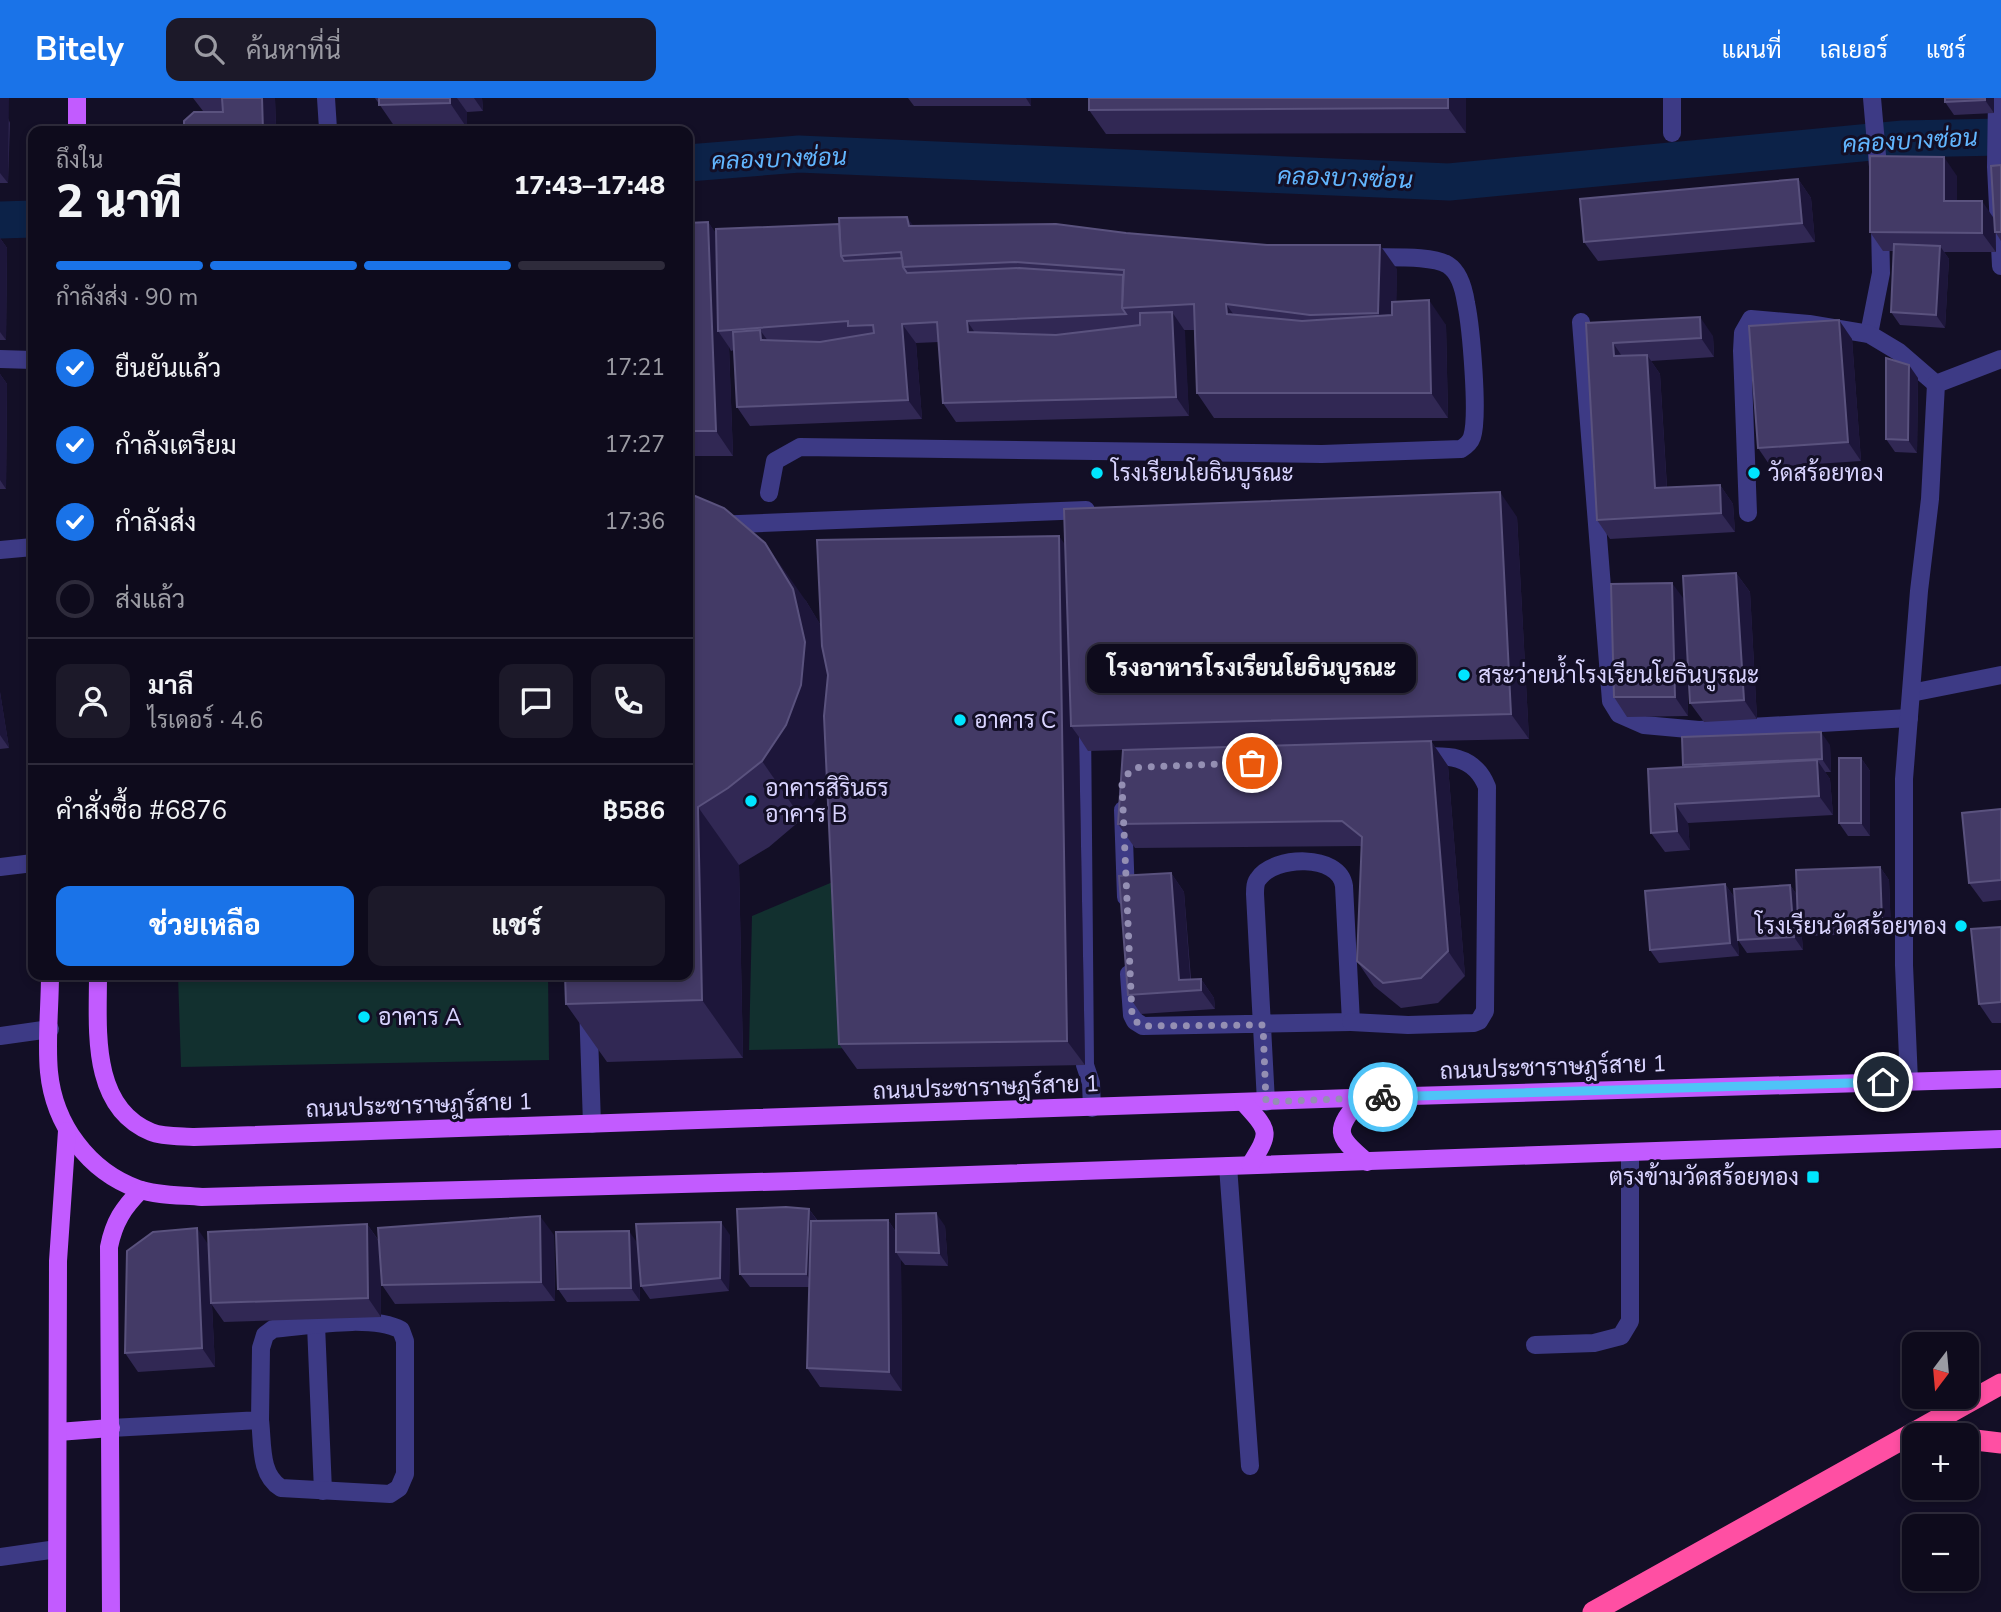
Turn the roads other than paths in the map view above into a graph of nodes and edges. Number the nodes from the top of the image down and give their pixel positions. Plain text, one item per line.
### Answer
1 (77, 98) edge
2 (326, 98) edge
3 (1672, 98) edge
4 (1872, 98) edge
5 (1997, 98) edge
6 (77, 126) edge
7 (328, 126) edge
8 (1672, 133) dead end
9 (1355, 256) edge
10 (2001, 262) edge
11 (1581, 322) dead end
12 (1869, 334) junction
13 (0, 359) edge
14 (2001, 359) edge
15 (28, 360) edge
16 (1936, 384) junction
17 (769, 493) dead end
18 (1103, 510) edge
19 (1748, 513) dead end
20 (693, 526) edge
21 (28, 547) edge
22 (0, 550) edge
23 (2001, 676) edge
24 (1911, 693) junction
25 (1082, 707) edge
26 (1909, 718) junction
27 (1402, 757) edge
28 (1122, 799) edge
29 (28, 864) edge
30 (0, 867) edge
31 (1126, 908) edge
32 (1129, 963) edge
33 (50, 980) edge
34 (98, 980) edge
35 (587, 980) edge
36 (1351, 1022) junction
37 (1263, 1025) junction
38 (50, 1029) junction
39 (0, 1036) edge
40 (2001, 1079) edge
41 (1909, 1081) junction
42 (1362, 1098) junction
43 (1243, 1102) junction
44 (1266, 1102) junction
45 (1092, 1108) junction
46 (592, 1124) junction
47 (67, 1131) junction
48 (2001, 1139) edge
49 (1630, 1152) junction
50 (1367, 1162) junction
51 (1228, 1166) junction
52 (1250, 1166) junction
53 (141, 1190) junction
54 (316, 1325) junction
55 (1535, 1345) dead end
56 (2001, 1384) edge
57 (260, 1420) junction
58 (1936, 1423) edge
59 (111, 1429) junction
60 (58, 1432) junction
61 (1979, 1440) edge
62 (1902, 1443) edge
63 (2001, 1443) edge
64 (1250, 1466) dead end
65 (323, 1490) junction
66 (57, 1549) junction
67 (0, 1557) edge
68 (57, 1612) edge
69 (111, 1612) edge
70 (1592, 1612) edge

1 - 6 main road
2 - 7 street
3 - 8 street
4 - 12 street
5 - 10 street
9 - 17 street
11 - 26 street
12 - 16 street
12 - 19 street
13 - 15 street
14 - 16 street
16 - 24 street
18 - 20 street
21 - 22 street
23 - 24 street
24 - 26 street
25 - 45 street
26 - 41 street
27 - 36 street
28 - 31 street
29 - 30 street
32 - 37 street
33 - 38 main road
34 - 46 main road, ถนนประชาราษฎร์สาย 1
35 - 46 street
36 - 37 street
36 - 37 street
37 - 44 street
38 - 39 street
38 - 47 main road
40 - 41 main road, ถนนประชาราษฎร์สาย 1
41 - 42 main road, ถนนประชาราษฎร์สาย 1
42 - 44 main road, ถนนประชาราษฎร์สาย 1
42 - 50 main road
43 - 44 main road, ถนนประชาราษฎร์สาย 1
43 - 45 main road, ถนนประชาราษฎร์สาย 1
43 - 52 main road
45 - 46 main road, ถนนประชาราษฎร์สาย 1
47 - 53 main road
47 - 60 main road
48 - 49 main road
49 - 50 main road
49 - 55 street
50 - 52 main road
51 - 52 main road
51 - 53 main road
51 - 64 street
53 - 59 main road
54 - 57 street
54 - 65 street
54 - 65 street
56 - 58 highway
57 - 59 street
57 - 65 street
59 - 60 main road
59 - 69 main road
60 - 66 main road
61 - 63 highway
62 - 70 highway
66 - 67 street
66 - 68 main road

